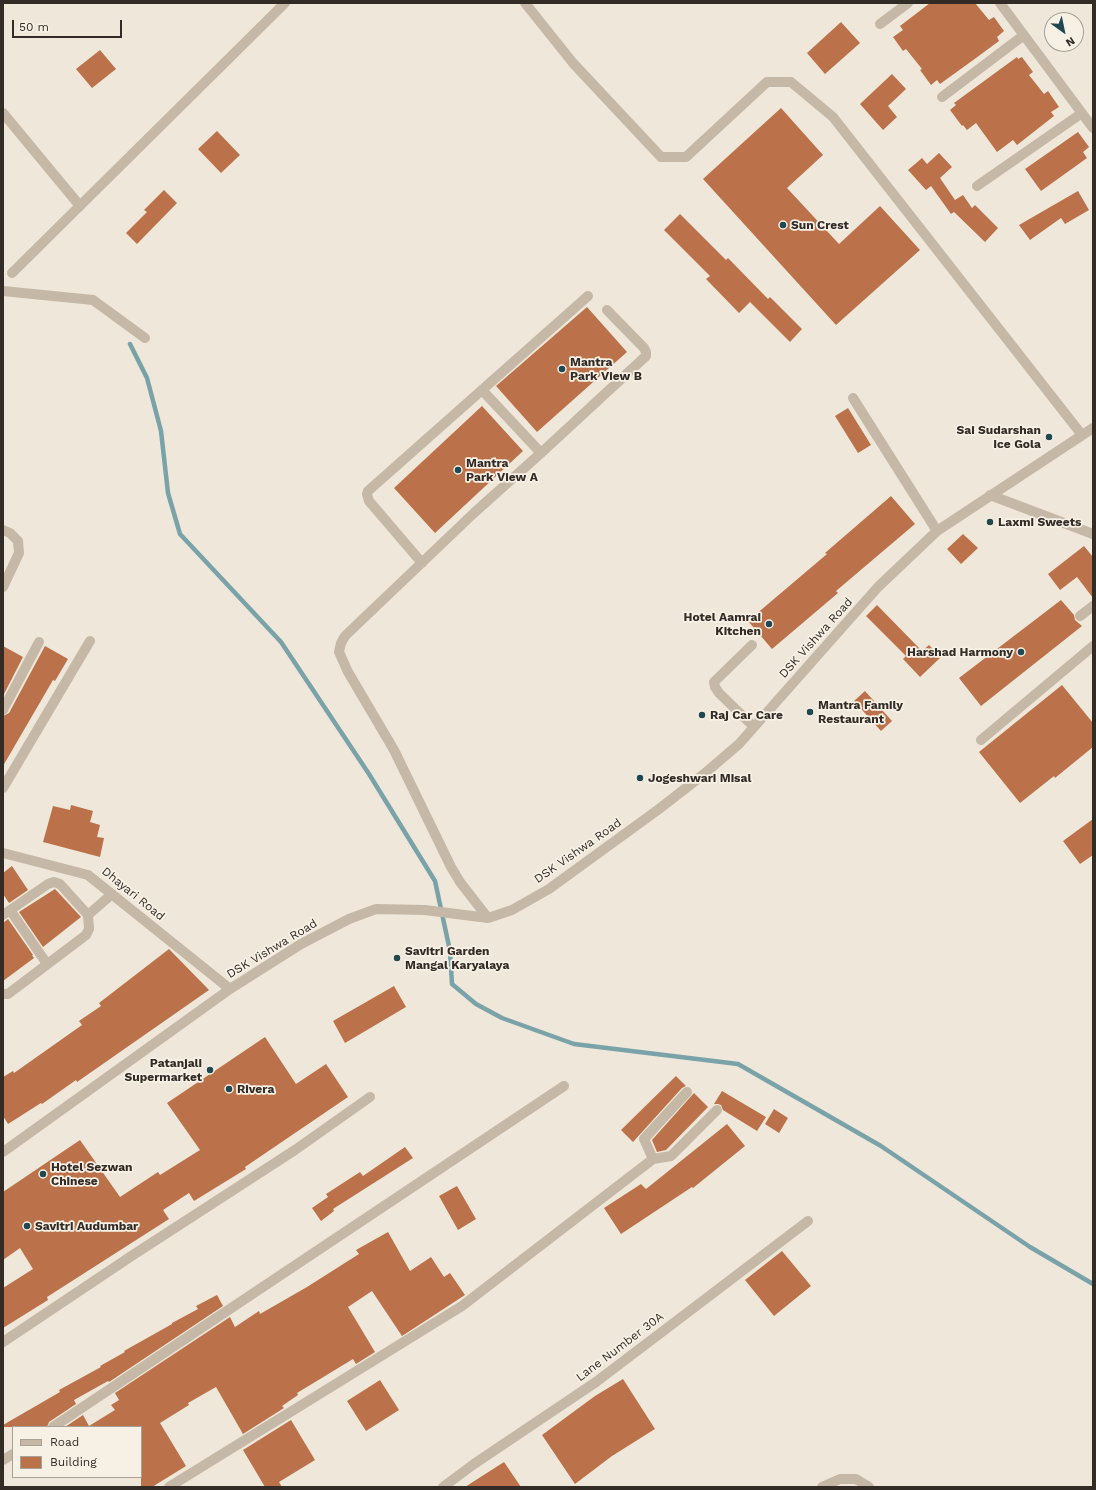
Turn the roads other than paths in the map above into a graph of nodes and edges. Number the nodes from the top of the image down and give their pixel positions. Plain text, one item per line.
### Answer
1 (285, 3) edge
2 (525, 3) edge
3 (908, 3) edge
4 (1000, 3) edge
5 (880, 24) dead end
6 (1024, 34) junction
7 (942, 97) dead end
8 (3, 113) edge
9 (1082, 113) junction
10 (1093, 128) edge
11 (977, 186) dead end
12 (80, 206) junction
13 (12, 273) dead end
14 (3, 291) edge
15 (588, 296) dead end
16 (607, 310) dead end
17 (145, 338) dead end
18 (482, 390) junction
19 (852, 398) dead end
20 (1093, 428) edge
21 (1082, 435) junction
22 (541, 453) junction
23 (990, 495) junction
24 (3, 530) edge
25 (937, 531) junction
26 (1093, 534) edge
27 (422, 563) junction
28 (3, 587) edge
29 (1093, 606) edge
30 (1080, 616) dead end
31 (90, 641) dead end
32 (39, 642) dead end
33 (752, 645) dead end
34 (1093, 646) edge
35 (3, 710) edge
36 (754, 727) junction
37 (981, 740) dead end
38 (3, 788) edge
39 (3, 853) edge
40 (112, 894) junction
41 (6, 913) edge
42 (88, 915) junction
43 (488, 918) junction
44 (48, 964) junction
45 (230, 989) junction
46 (3, 994) edge
47 (564, 1086) dead end
48 (687, 1092) dead end
49 (370, 1097) dead end
50 (717, 1110) dead end
51 (3, 1152) edge
52 (653, 1159) junction
53 (808, 1220) dead end
54 (3, 1342) edge
55 (55, 1426) edge
56 (12, 1455) edge
57 (3, 1460) edge
58 (169, 1487) edge
59 (443, 1487) edge
60 (822, 1487) edge
61 (869, 1487) edge

1 - 12 street
2 - 21 street
3 - 5 street
4 - 6 street
6 - 7 street
6 - 9 street
8 - 12 street
9 - 10 street
9 - 11 street
12 - 13 street
14 - 17 street
15 - 18 street
16 - 22 street
18 - 22 street
18 - 27 street
19 - 25 street
20 - 21 street, DSK Vishwa Road
21 - 23 street, DSK Vishwa Road
22 - 27 street
23 - 25 street, DSK Vishwa Road
23 - 26 street
24 - 28 street
25 - 36 street, DSK Vishwa Road
27 - 43 street
29 - 30 street
31 - 38 street
32 - 35 street
33 - 36 street
34 - 37 street
36 - 43 street, DSK Vishwa Road
39 - 40 street, Dhayari Road
40 - 42 street
40 - 45 street, Dhayari Road
41 - 42 street
41 - 44 street
42 - 44 street
43 - 45 street, DSK Vishwa Road
44 - 46 street
45 - 51 street, DSK Vishwa Road
47 - 55 street
48 - 52 street
49 - 54 street
50 - 52 street
52 - 58 street
53 - 59 street, Lane Number 30A
56 - 57 street
60 - 61 street

